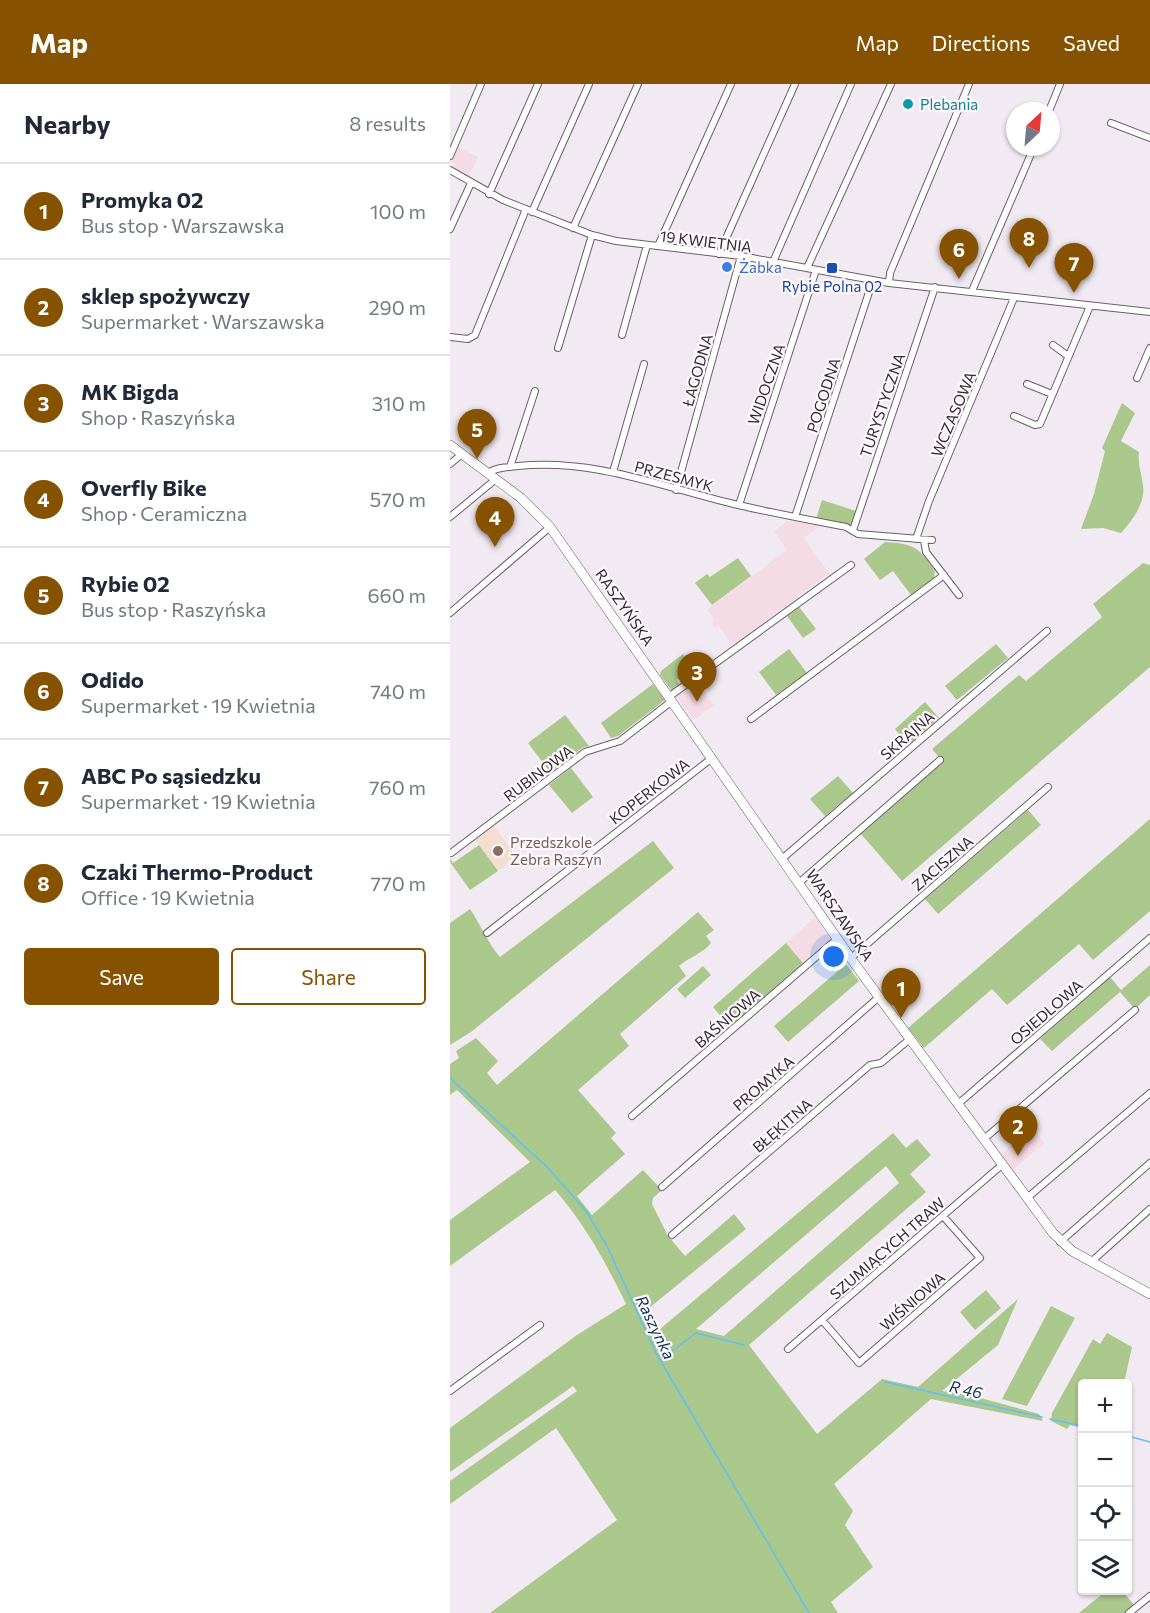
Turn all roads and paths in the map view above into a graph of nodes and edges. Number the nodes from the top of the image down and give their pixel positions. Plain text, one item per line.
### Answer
1 (481, 84) edge
2 (538, 84) edge
3 (589, 84) edge
4 (638, 84) edge
5 (731, 84) edge
6 (795, 84) edge
7 (851, 84) edge
8 (891, 84) edge
9 (969, 84) edge
10 (1060, 84) edge
11 (1053, 102) edge
12 (1111, 123) dead end
13 (1150, 138) edge
14 (450, 156) edge
15 (1030, 156) edge
16 (450, 170) edge
17 (471, 183) junction
18 (489, 194) junction
19 (529, 211) junction
20 (573, 228) junction
21 (450, 229) edge
22 (592, 235) junction
23 (647, 245) junction
24 (658, 246) junction
25 (719, 254) junction
26 (741, 256) junction
27 (773, 262) junction
28 (807, 268) junction
29 (816, 270) junction
30 (873, 280) junction
31 (889, 283) junction
32 (935, 287) junction
33 (972, 291) junction
34 (1014, 298) junction
35 (1090, 306) junction
36 (1150, 312) edge
37 (622, 335) dead end
38 (450, 337) edge
39 (1053, 345) dead end
40 (558, 348) dead end
41 (1150, 348) edge
42 (1068, 356) junction
43 (644, 364) dead end
44 (1137, 378) dead end
45 (1027, 384) dead end
46 (535, 392) dead end
47 (1052, 394) junction
48 (1014, 416) dead end
49 (450, 445) edge
50 (462, 454) junction
51 (450, 464) edge
52 (510, 467) junction
53 (613, 472) junction
54 (492, 476) junction
55 (676, 490) junction
56 (739, 506) junction
57 (450, 517) edge
58 (795, 517) junction
59 (550, 527) junction
60 (853, 530) junction
61 (915, 539) junction
62 (924, 540) junction
63 (932, 540) dead end
64 (851, 565) dead end
65 (944, 575) junction
66 (959, 595) dead end
67 (450, 613) edge
68 (1047, 631) dead end
69 (671, 698) junction
70 (751, 719) dead end
71 (712, 758) junction
72 (940, 760) dead end
73 (1048, 787) dead end
74 (750, 810) joint
75 (451, 852) edge
76 (783, 858) junction
77 (800, 882) junction
78 (487, 933) dead end
79 (1150, 938) edge
80 (837, 939) junction
81 (851, 958) junction
82 (879, 997) junction
83 (1135, 1010) dead end
84 (910, 1039) junction
85 (1150, 1093) edge
86 (958, 1104) junction
87 (632, 1116) dead end
88 (984, 1139) junction
89 (1150, 1163) edge
90 (1003, 1164) junction
91 (662, 1187) dead end
92 (1027, 1198) junction
93 (1150, 1209) edge
94 (943, 1216) junction
95 (672, 1236) dead end
96 (1060, 1242) junction
97 (1091, 1262) junction
98 (1150, 1294) edge
99 (822, 1320) junction
100 (540, 1325) dead end
101 (788, 1349) dead end
102 (450, 1391) edge
103 (1150, 1596) edge
104 (1130, 1613) edge

1 - 14 street
2 - 18 street
3 - 19 street
4 - 20 street
5 - 24 street
6 - 25 street
7 - 27 street
8 - 28 street
9 - 31 street
10 - 11 street
12 - 13 street
15 - 33 street
16 - 17 street, 19 KWIETNIA
17 - 18 street, 19 KWIETNIA
17 - 21 street
18 - 19 street, 19 KWIETNIA
19 - 20 street, 19 KWIETNIA
19 - 38 street
20 - 22 street, 19 KWIETNIA
22 - 23 street, 19 KWIETNIA
22 - 40 street
23 - 24 street, 19 KWIETNIA
23 - 37 street
24 - 25 street, 19 KWIETNIA
25 - 26 street, 19 KWIETNIA
26 - 27 street, 19 KWIETNIA
26 - 55 street, ŁAGODNA
27 - 28 street, 19 KWIETNIA
28 - 29 street, 19 KWIETNIA
29 - 30 street, 19 KWIETNIA
29 - 56 street, WIDOCZNA
30 - 31 street, 19 KWIETNIA
30 - 58 street, POGODNA
31 - 32 street, 19 KWIETNIA
32 - 33 street, 19 KWIETNIA
32 - 60 street, TURYSTYCZNA
33 - 34 street, 19 KWIETNIA
34 - 35 street, 19 KWIETNIA
34 - 61 street, WCZASOWA
35 - 36 street, 19 KWIETNIA
35 - 42 street
39 - 42 street
41 - 44 street
42 - 47 street
43 - 53 street
45 - 47 street
46 - 52 street
47 - 48 street
49 - 50 street, RASZYŃSKA
50 - 51 street
50 - 54 street, RASZYŃSKA
52 - 53 street, PRZESMYK
52 - 54 street, PRZESMYK
53 - 55 street, PRZESMYK
54 - 57 street
54 - 59 street, RASZYŃSKA
55 - 56 street, PRZESMYK
56 - 58 street, PRZESMYK
58 - 60 street, PRZESMYK
59 - 67 street
59 - 69 street, RASZYŃSKA
60 - 61 street, PRZESMYK
61 - 62 street, PRZESMYK
62 - 63 street, PRZESMYK
62 - 65 street
64 - 69 street, RUBINOWA
65 - 66 street
65 - 70 street
68 - 76 street, SKRAJNA
69 - 71 street, RASZYŃSKA
69 - 75 street, RUBINOWA
71 - 74 street, RASZYŃSKA
71 - 78 street, KOPERKOWA
72 - 77 street
73 - 81 street, ZACISZNA
74 - 76 street, WARSZAWSKA
76 - 77 street, WARSZAWSKA
77 - 80 street, WARSZAWSKA
79 - 86 street, OSIEDLOWA
80 - 81 street, WARSZAWSKA
80 - 87 street, BAŚNIOWA
81 - 82 street, WARSZAWSKA
82 - 84 street, WARSZAWSKA
82 - 91 street, PROMYKA
83 - 88 street
84 - 86 street, WARSZAWSKA
84 - 95 street, BŁĘKITNA
85 - 92 street
86 - 88 street, WARSZAWSKA
88 - 90 street, WARSZAWSKA
89 - 96 street
90 - 92 street, WARSZAWSKA
90 - 94 street, SZUMIĄCYCH TRAW
92 - 96 street, WARSZAWSKA
93 - 97 street
94 - 99 street, SZUMIĄCYCH TRAW
94 - 99 street, WIŚNIOWA
96 - 97 street, WARSZAWSKA
97 - 98 street, WARSZAWSKA
99 - 101 street, SZUMIĄCYCH TRAW
100 - 102 street
103 - 104 street

